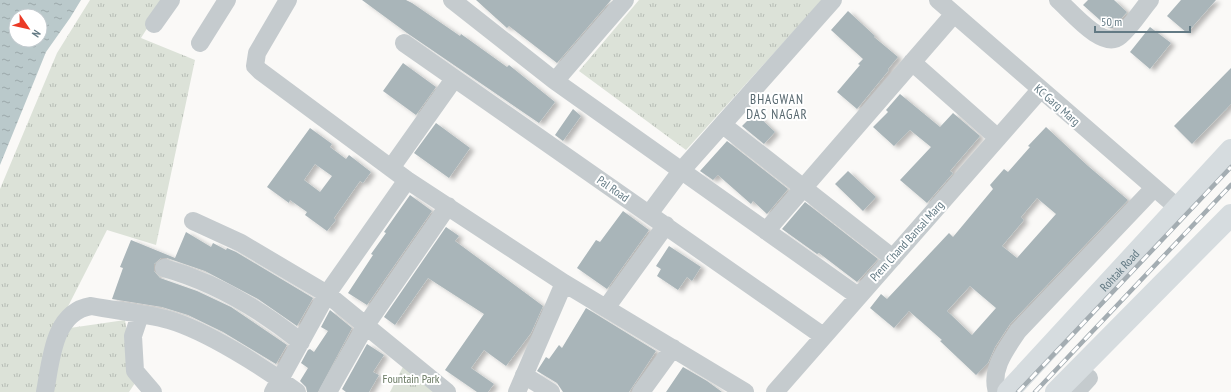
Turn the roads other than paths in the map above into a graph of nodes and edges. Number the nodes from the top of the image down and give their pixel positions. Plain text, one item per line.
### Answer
1 (171, 0) edge
2 (227, 0) edge
3 (288, 0) edge
4 (452, 0) edge
5 (625, 0) edge
6 (833, 0) edge
7 (938, 0) edge
8 (1058, 0) edge
9 (1150, 0) edge
10 (954, 14) junction
11 (154, 24) dead end
12 (200, 43) dead end
13 (404, 43) dead end
14 (912, 62) junction
15 (454, 79) junction
16 (555, 81) junction
17 (1040, 90) junction
18 (723, 125) junction
19 (998, 138) junction
20 (1231, 150) edge
21 (391, 168) junction
22 (682, 171) junction
23 (407, 180) junction
24 (803, 188) junction
25 (1154, 188) junction
26 (448, 206) junction
27 (1178, 208) junction
28 (649, 214) junction
29 (1231, 215) edge
30 (193, 221) dead end
31 (666, 225) junction
32 (766, 231) junction
33 (892, 258) junction
34 (164, 268) dead end
35 (564, 283) junction
36 (327, 294) junction
37 (858, 296) junction
38 (606, 308) junction
39 (140, 315) junction
40 (366, 325) junction
41 (822, 336) junction
42 (301, 342) junction
43 (673, 348) junction
44 (524, 375) junction
45 (1089, 378) dead end
46 (277, 386) edge
47 (45, 392) edge
48 (153, 392) edge
49 (297, 392) edge
50 (328, 392) edge
51 (447, 392) edge
52 (517, 392) edge
53 (551, 392) edge
54 (641, 392) edge
55 (745, 392) edge
56 (775, 392) edge
57 (997, 392) edge
58 (1008, 392) edge
59 (1056, 392) edge
60 (1076, 392) edge

1 - 11 street
2 - 12 street
3 - 21 street
4 - 16 street
5 - 16 street
6 - 18 street
7 - 10 street, KC Garg Marg
8 - 9 street
10 - 14 street
10 - 17 street, KC Garg Marg
13 - 15 street, Pal Road
14 - 19 street
14 - 24 street
15 - 21 street
15 - 28 street, Pal Road
16 - 22 street
17 - 19 street, Prem Chand Bansal Marg
17 - 25 street, KC Garg Marg
18 - 22 street
18 - 24 street
19 - 33 street, Prem Chand Bansal Marg
20 - 27 main road, Rohtak Road
21 - 23 street
22 - 28 street
22 - 32 street
23 - 26 street
23 - 36 street
24 - 32 street
24 - 33 street
25 - 27 street, KC Garg Marg
25 - 57 street
26 - 35 street
26 - 40 street
27 - 58 main road, Rohtak Road
28 - 31 street, Pal Road
29 - 59 main road
30 - 36 street
31 - 38 street
31 - 41 street, Pal Road
32 - 37 street
33 - 37 street, Prem Chand Bansal Marg
34 - 42 street
35 - 38 street
35 - 44 street
36 - 40 street
36 - 42 street
37 - 41 street, Prem Chand Bansal Marg
38 - 43 street
39 - 46 street
39 - 47 street
39 - 48 street
40 - 50 street
40 - 51 street
41 - 56 street, Prem Chand Bansal Marg
42 - 46 street
43 - 54 street
43 - 55 street
44 - 52 street
44 - 53 street
45 - 60 street
46 - 49 street

